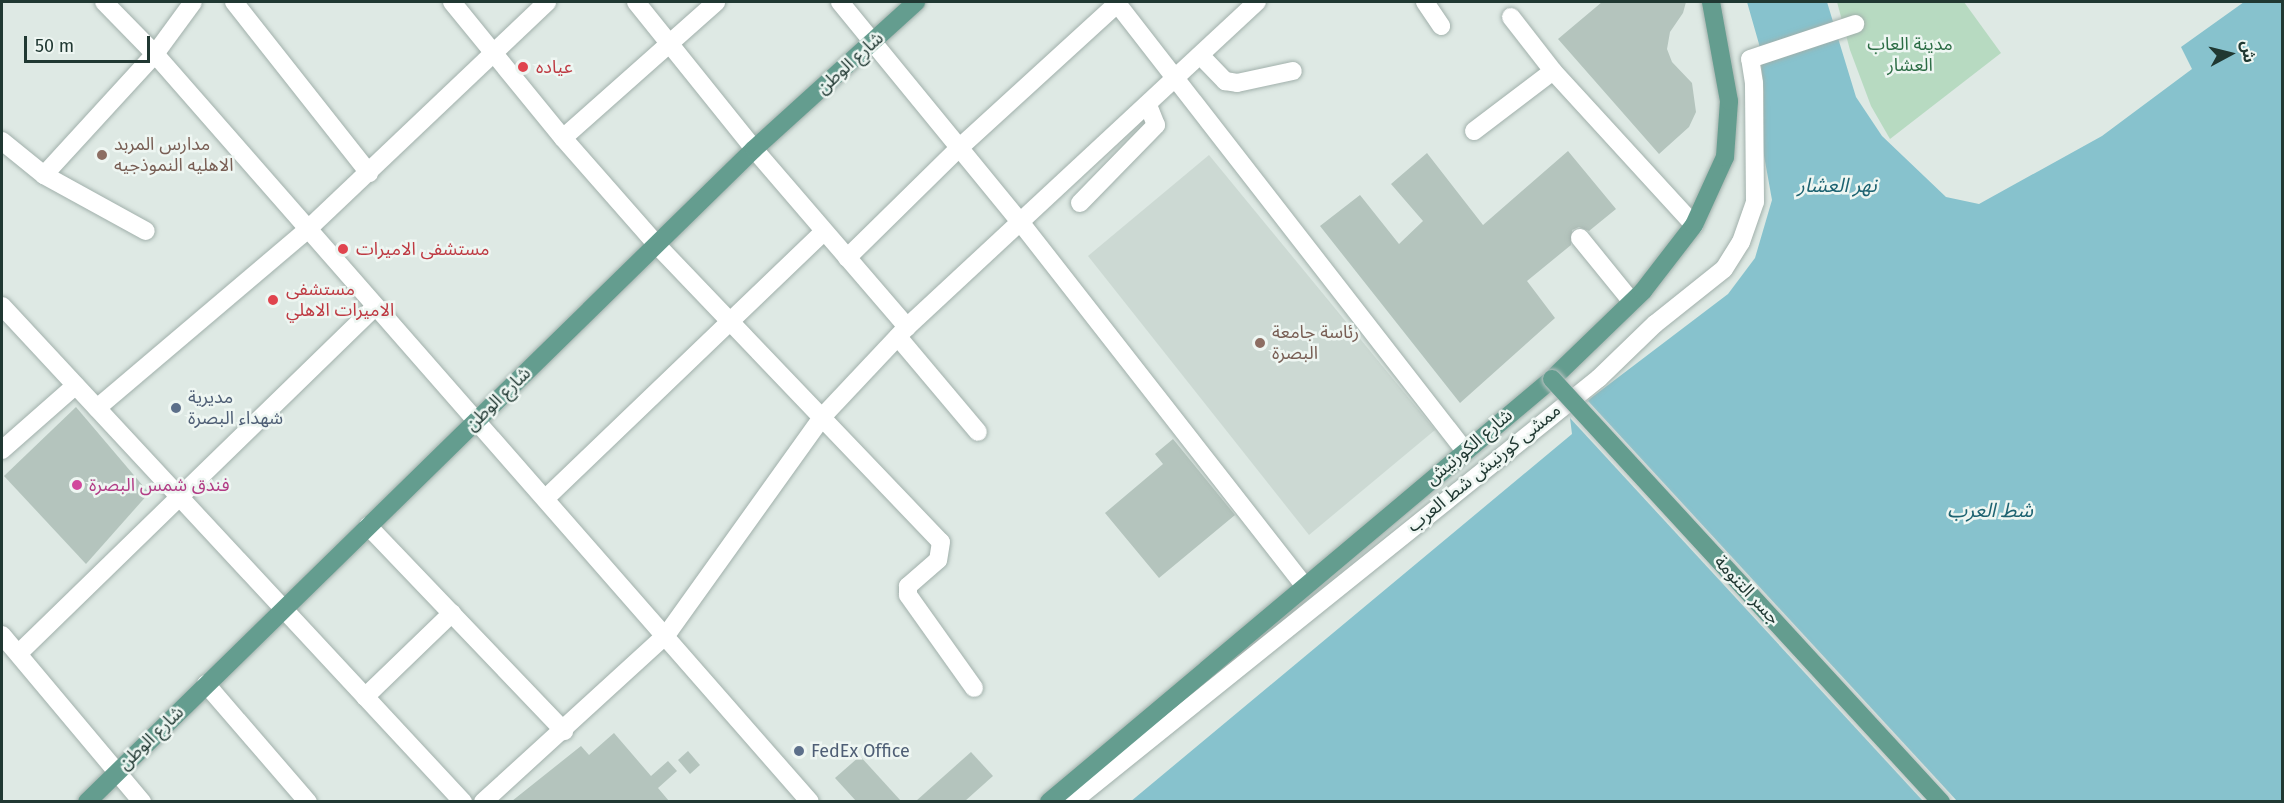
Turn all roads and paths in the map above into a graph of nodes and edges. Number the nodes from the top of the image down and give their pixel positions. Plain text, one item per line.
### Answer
1 (104, 2) edge
2 (193, 2) edge
3 (234, 2) edge
4 (452, 2) edge
5 (547, 2) edge
6 (636, 2) edge
7 (716, 2) edge
8 (840, 2) edge
9 (916, 2) edge
10 (1117, 2) edge
11 (1257, 2) edge
12 (1425, 2) edge
13 (1711, 2) edge
14 (1511, 17) dead end
15 (1855, 24) dead end
16 (1441, 26) dead end
17 (668, 41) junction
18 (872, 43) junction
19 (494, 53) junction
20 (155, 54) junction
21 (1201, 56) junction
22 (1293, 71) dead end
23 (1553, 71) junction
24 (1177, 78) junction
25 (1148, 105) junction
26 (1474, 131) dead end
27 (563, 138) junction
28 (2, 141) edge
29 (754, 149) junction
30 (957, 149) junction
31 (369, 173) junction
32 (44, 175) junction
33 (1080, 202) dead end
34 (1021, 224) junction
35 (1694, 225) junction
36 (308, 229) junction
37 (146, 231) dead end
38 (824, 231) junction
39 (1580, 238) dead end
40 (656, 244) junction
41 (847, 258) junction
42 (1632, 302) junction
43 (2, 306) edge
44 (374, 308) junction
45 (732, 322) junction
46 (903, 332) junction
47 (1552, 379) junction
48 (76, 385) junction
49 (97, 408) junction
50 (823, 416) junction
51 (475, 422) junction
52 (978, 432) dead end
53 (2, 450) edge
54 (1465, 451) junction
55 (546, 498) junction
56 (181, 499) junction
57 (368, 526) junction
58 (1304, 585) junction
59 (284, 609) junction
60 (452, 614) junction
61 (667, 634) junction
62 (2, 635) edge
63 (19, 654) junction
64 (206, 684) junction
65 (974, 688) dead end
66 (365, 697) junction
67 (564, 731) junction
68 (116, 772) junction
69 (87, 801) edge
70 (142, 801) edge
71 (308, 801) edge
72 (463, 801) edge
73 (483, 801) edge
74 (810, 801) edge
75 (1049, 801) edge
76 (1072, 801) edge
77 (1941, 801) edge

1 - 20 street
2 - 20 street
3 - 31 street
4 - 19 street
5 - 19 street
6 - 17 street
7 - 17 street
8 - 18 street
9 - 18 main road, شارع الوطن
10 - 24 street
10 - 30 street
11 - 21 street
12 - 16 street
13 - 35 main road, شارع الكورنيش
14 - 23 street
15 - 76 street, ممشى كورنيش شط العرب
17 - 27 street
17 - 29 street
18 - 29 main road, شارع الوطن
18 - 30 street
19 - 27 street
19 - 31 street
20 - 32 street
20 - 36 street
21 - 22 street
21 - 24 street
23 - 26 street
23 - 35 street
24 - 25 street
24 - 54 street
25 - 33 street
25 - 34 street
27 - 40 street
28 - 32 street
29 - 38 street
29 - 40 main road, شارع الوطن
30 - 34 street
30 - 41 street
31 - 36 street
32 - 37 street
34 - 46 street
34 - 58 street
35 - 42 main road, شارع الكورنيش
36 - 44 street
36 - 49 street
38 - 41 street
38 - 45 street
39 - 42 street
40 - 45 street
40 - 51 main road, شارع الوطن
41 - 46 street
42 - 47 main road, شارع الكورنيش
43 - 48 street
44 - 51 street
44 - 56 street
45 - 50 street
45 - 55 street
46 - 50 street
46 - 52 street
47 - 54 main road, شارع الكورنيش
47 - 77 main road, جسر التنومة, bridge
48 - 49 street
48 - 53 street
49 - 56 street
50 - 61 street
50 - 65 street
51 - 55 street
51 - 57 main road, شارع الوطن
54 - 58 main road, شارع الكورنيش
55 - 61 street
56 - 59 street
56 - 63 street
57 - 59 main road, شارع الوطن
57 - 60 street
58 - 75 main road, شارع الكورنيش
59 - 64 main road, شارع الوطن
59 - 66 street
60 - 66 street
60 - 67 street
61 - 67 street
61 - 74 street
62 - 63 street
63 - 68 street
64 - 68 main road, شارع الوطن
64 - 71 street
66 - 72 street
67 - 73 street
68 - 69 main road, شارع الوطن
68 - 70 street

